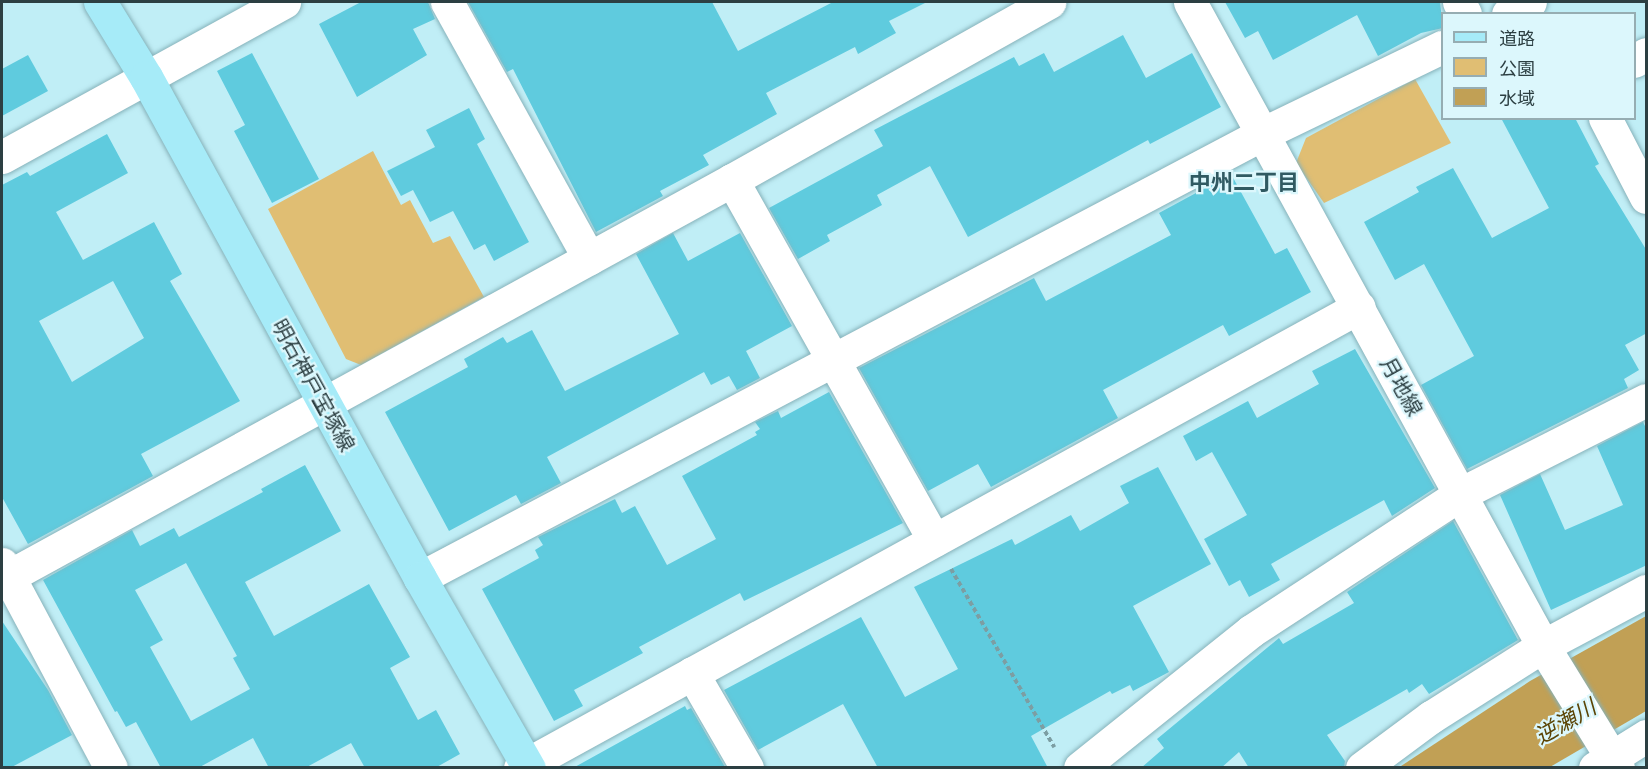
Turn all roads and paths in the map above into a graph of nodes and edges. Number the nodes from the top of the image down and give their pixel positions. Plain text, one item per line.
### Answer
1 (100, 2) edge
2 (284, 2) edge
3 (447, 2) edge
4 (1049, 2) edge
5 (1190, 2) edge
6 (1530, 2) edge
7 (1512, 12) edge
8 (1441, 48) edge
9 (146, 77) junction
10 (1606, 120) edge
11 (1264, 133) junction
12 (2, 157) edge
13 (732, 180) junction
14 (1647, 198) edge
15 (589, 258) junction
16 (1359, 307) junction
17 (832, 358) junction
18 (1647, 400) edge
19 (323, 402) junction
20 (1460, 494) junction
21 (934, 540) junction
22 (3, 573) edge
23 (420, 578) junction
24 (1647, 591) edge
25 (1547, 653) junction
26 (692, 673) junction
27 (1647, 736) edge
28 (1607, 759) edge
29 (1070, 762) edge
30 (525, 766) edge
31 (111, 768) edge
32 (747, 768) edge
33 (1362, 768) edge

1 - 9 main road, 明石神戸宝塚線
2 - 9 street
3 - 15 street
4 - 13 street
5 - 11 street, 月地線
6 - 7 street
8 - 11 street
9 - 12 street
9 - 19 main road, 明石神戸宝塚線
10 - 14 street
11 - 16 street, 月地線
11 - 17 street
13 - 15 street
13 - 17 street
15 - 19 street
16 - 20 street, 月地線
16 - 21 street
17 - 21 street
17 - 23 street
18 - 20 street
19 - 22 street
19 - 23 main road, 明石神戸宝塚線
20 - 25 street, 月地線
20 - 29 street
21 - 26 street
21 - 29 path
22 - 31 street
23 - 30 main road, 明石神戸宝塚線
24 - 25 street
25 - 28 street, 月地線
25 - 33 street
26 - 30 street
26 - 32 street
27 - 28 street

